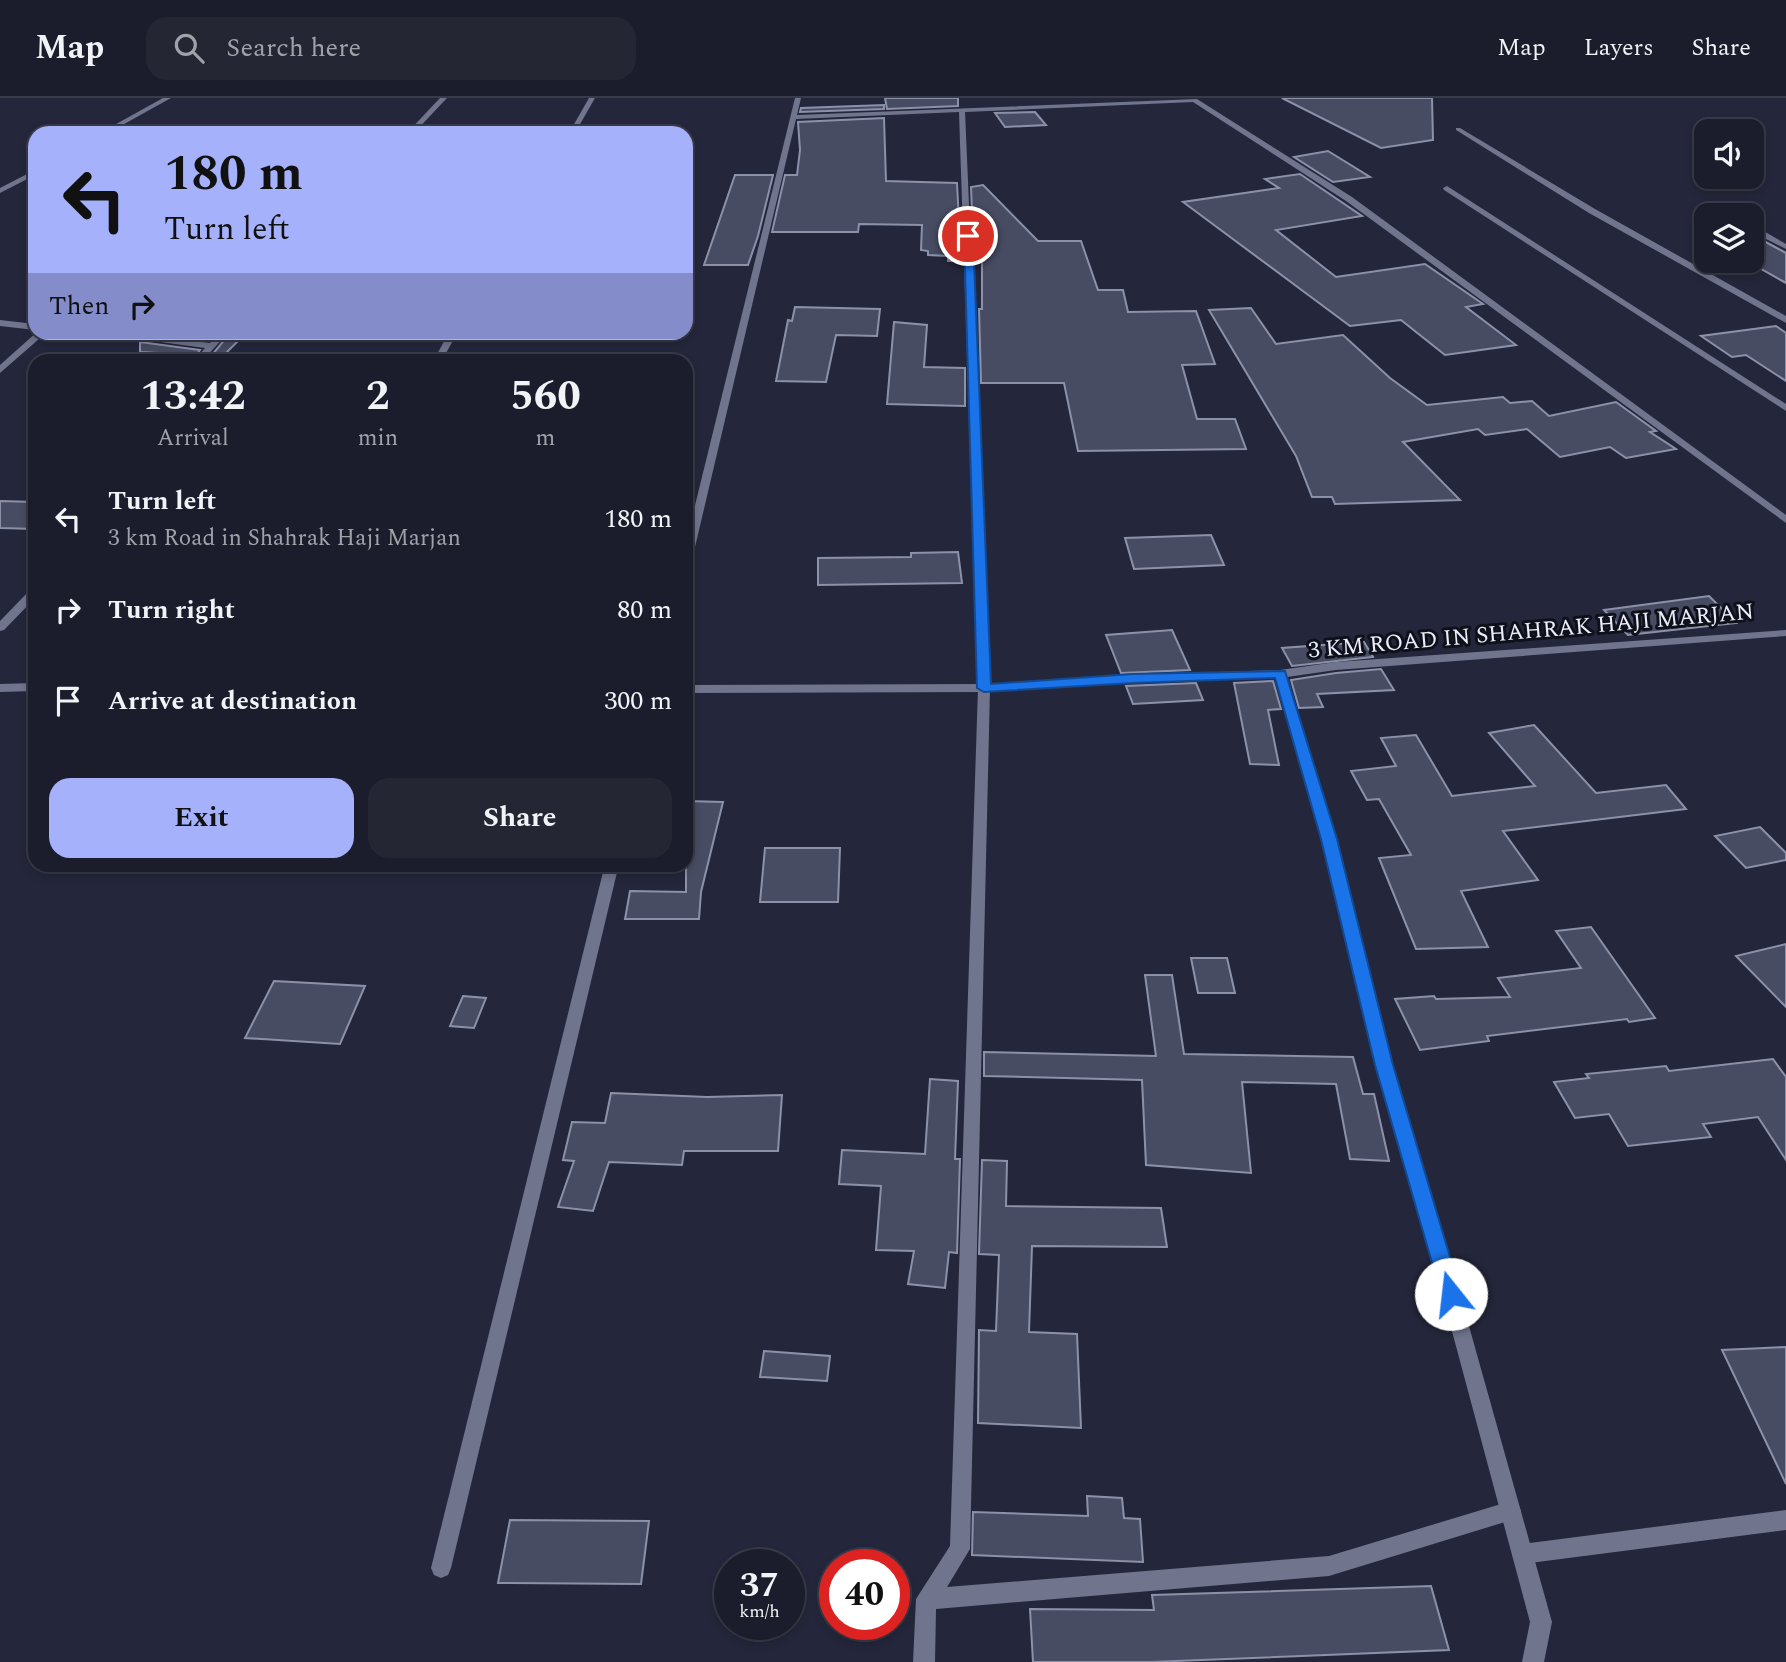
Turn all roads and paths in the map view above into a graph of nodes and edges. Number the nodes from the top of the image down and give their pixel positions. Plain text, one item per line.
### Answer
1 (168, 98) edge
2 (444, 98) edge
3 (592, 98) edge
4 (798, 98) edge
5 (1193, 99) edge
6 (962, 112) junction
7 (794, 117) junction
8 (116, 126) edge
9 (417, 126) edge
10 (576, 126) edge
11 (1458, 129) dead end
12 (28, 176) edge
13 (1447, 188) dead end
14 (0, 191) edge
15 (1764, 235) edge
16 (1786, 247) edge
17 (1786, 320) edge
18 (0, 323) edge
19 (28, 326) edge
20 (34, 340) edge
21 (160, 340) edge
22 (218, 340) edge
23 (212, 346) junction
24 (205, 354) edge
25 (0, 370) edge
26 (1786, 408) edge
27 (1786, 520) edge
28 (693, 535) edge
29 (28, 598) edge
30 (0, 628) edge
31 (1786, 633) edge
32 (1280, 674) junction
33 (28, 687) edge
34 (0, 688) edge
35 (984, 688) junction
36 (693, 689) edge
37 (610, 872) edge
38 (1511, 1511) junction
39 (1786, 1520) edge
40 (1522, 1554) junction
41 (441, 1568) dead end
42 (926, 1599) junction
43 (924, 1662) edge
44 (1533, 1662) edge

1 - 8 street
2 - 9 street
3 - 10 street
4 - 7 street
5 - 6 street
5 - 27 street
6 - 7 street
6 - 35 street
7 - 28 street
11 - 17 street
12 - 14 street
13 - 26 street
15 - 16 street
18 - 19 street
20 - 25 street
21 - 23 street
22 - 23 street
23 - 24 street
29 - 30 street
31 - 32 street, 3 KM ROAD IN SHAHRAK HAJI MARJAN
32 - 35 street, 3 KM ROAD IN SHAHRAK HAJI MARJAN
32 - 38 street, 3 KM ROAD IN SHAHRAK HAJI MARJAN
33 - 34 street
35 - 36 street, 3 KM ROAD IN SHAHRAK HAJI MARJAN
35 - 42 street
37 - 41 street
38 - 40 street, 3 KM ROAD IN SHAHRAK HAJI MARJAN
38 - 42 street
39 - 40 street
40 - 44 street, 3 KM ROAD IN SHAHRAK HAJI MARJAN
42 - 43 street

